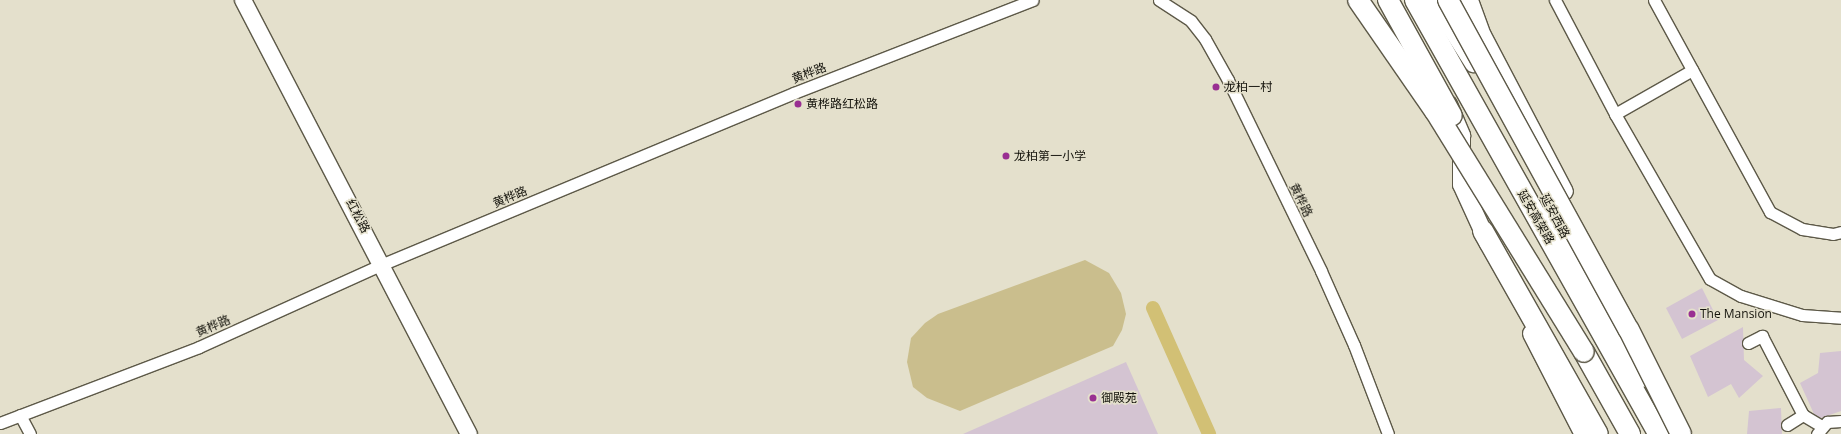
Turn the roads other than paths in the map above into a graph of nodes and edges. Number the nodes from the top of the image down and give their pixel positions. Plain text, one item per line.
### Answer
1 (243, 0) edge
2 (1032, 0) edge
3 (1159, 0) edge
4 (1358, 0) edge
5 (1384, 0) edge
6 (1388, 0) edge
7 (1414, 0) edge
8 (1420, 0) edge
9 (1432, 0) edge
10 (1448, 0) edge
11 (1451, 0) edge
12 (1469, 0) edge
13 (1555, 0) edge
14 (1654, 0) edge
15 (1482, 35) junction
16 (1692, 70) junction
17 (1478, 71) junction
18 (1471, 103) junction
19 (1615, 114) junction
20 (1483, 231) junction
21 (1841, 232) edge
22 (383, 264) junction
23 (1841, 318) edge
24 (1748, 342) dead end
25 (1584, 352) junction
26 (20, 415) junction
27 (1803, 415) junction
28 (1841, 420) edge
29 (0, 423) edge
30 (1787, 425) dead end
31 (1819, 430) edge
32 (30, 434) edge
33 (469, 434) edge
34 (1388, 434) edge
35 (1583, 434) edge
36 (1598, 434) edge
37 (1630, 434) edge
38 (1659, 434) edge
39 (1675, 434) edge
40 (1681, 434) edge
41 (1690, 434) edge

1 - 22 street, 红松路
2 - 22 street, 黄桦路
3 - 34 street, 黄桦路
4 - 25 highway, bridge
5 - 20 main road
6 - 25 highway, 延安高架路, bridge
7 - 18 highway, 延安高架路
8 - 18 highway
9 - 17 main road, 延安西路
10 - 40 highway, bridge
11 - 17 main road
12 - 15 main road, 延安西路
13 - 19 street
14 - 16 street
15 - 17 main road
15 - 41 main road, 延安西路
16 - 19 street
16 - 21 street
17 - 39 main road, 延安西路
18 - 38 highway, 延安高架路
19 - 23 street
20 - 35 main road
20 - 36 highway
22 - 26 street, 黄桦路
22 - 33 street, 红松路
24 - 27 street
25 - 37 highway, 延安高架路
26 - 29 street, 黄桦路
26 - 32 street
27 - 30 street
27 - 31 street
28 - 31 street

